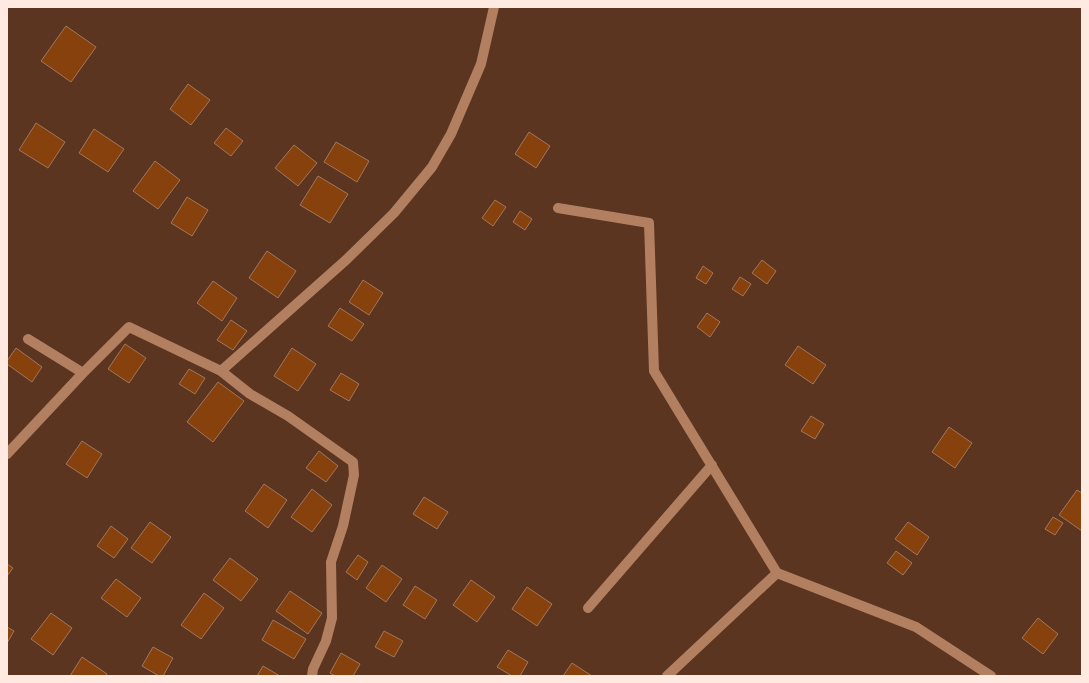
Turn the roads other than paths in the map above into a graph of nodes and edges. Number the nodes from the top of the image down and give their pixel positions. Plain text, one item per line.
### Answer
1 (494, 7) edge
2 (558, 208) dead end
3 (28, 339) dead end
4 (221, 371) junction
5 (83, 373) junction
6 (7, 454) edge
7 (712, 465) junction
8 (777, 573) junction
9 (588, 608) dead end
10 (312, 676) edge
11 (667, 676) edge
12 (991, 676) edge

1 - 4 street
2 - 7 street
3 - 5 street
4 - 5 street
4 - 10 street
5 - 6 street
7 - 8 street
7 - 9 street
8 - 11 street
8 - 12 street

